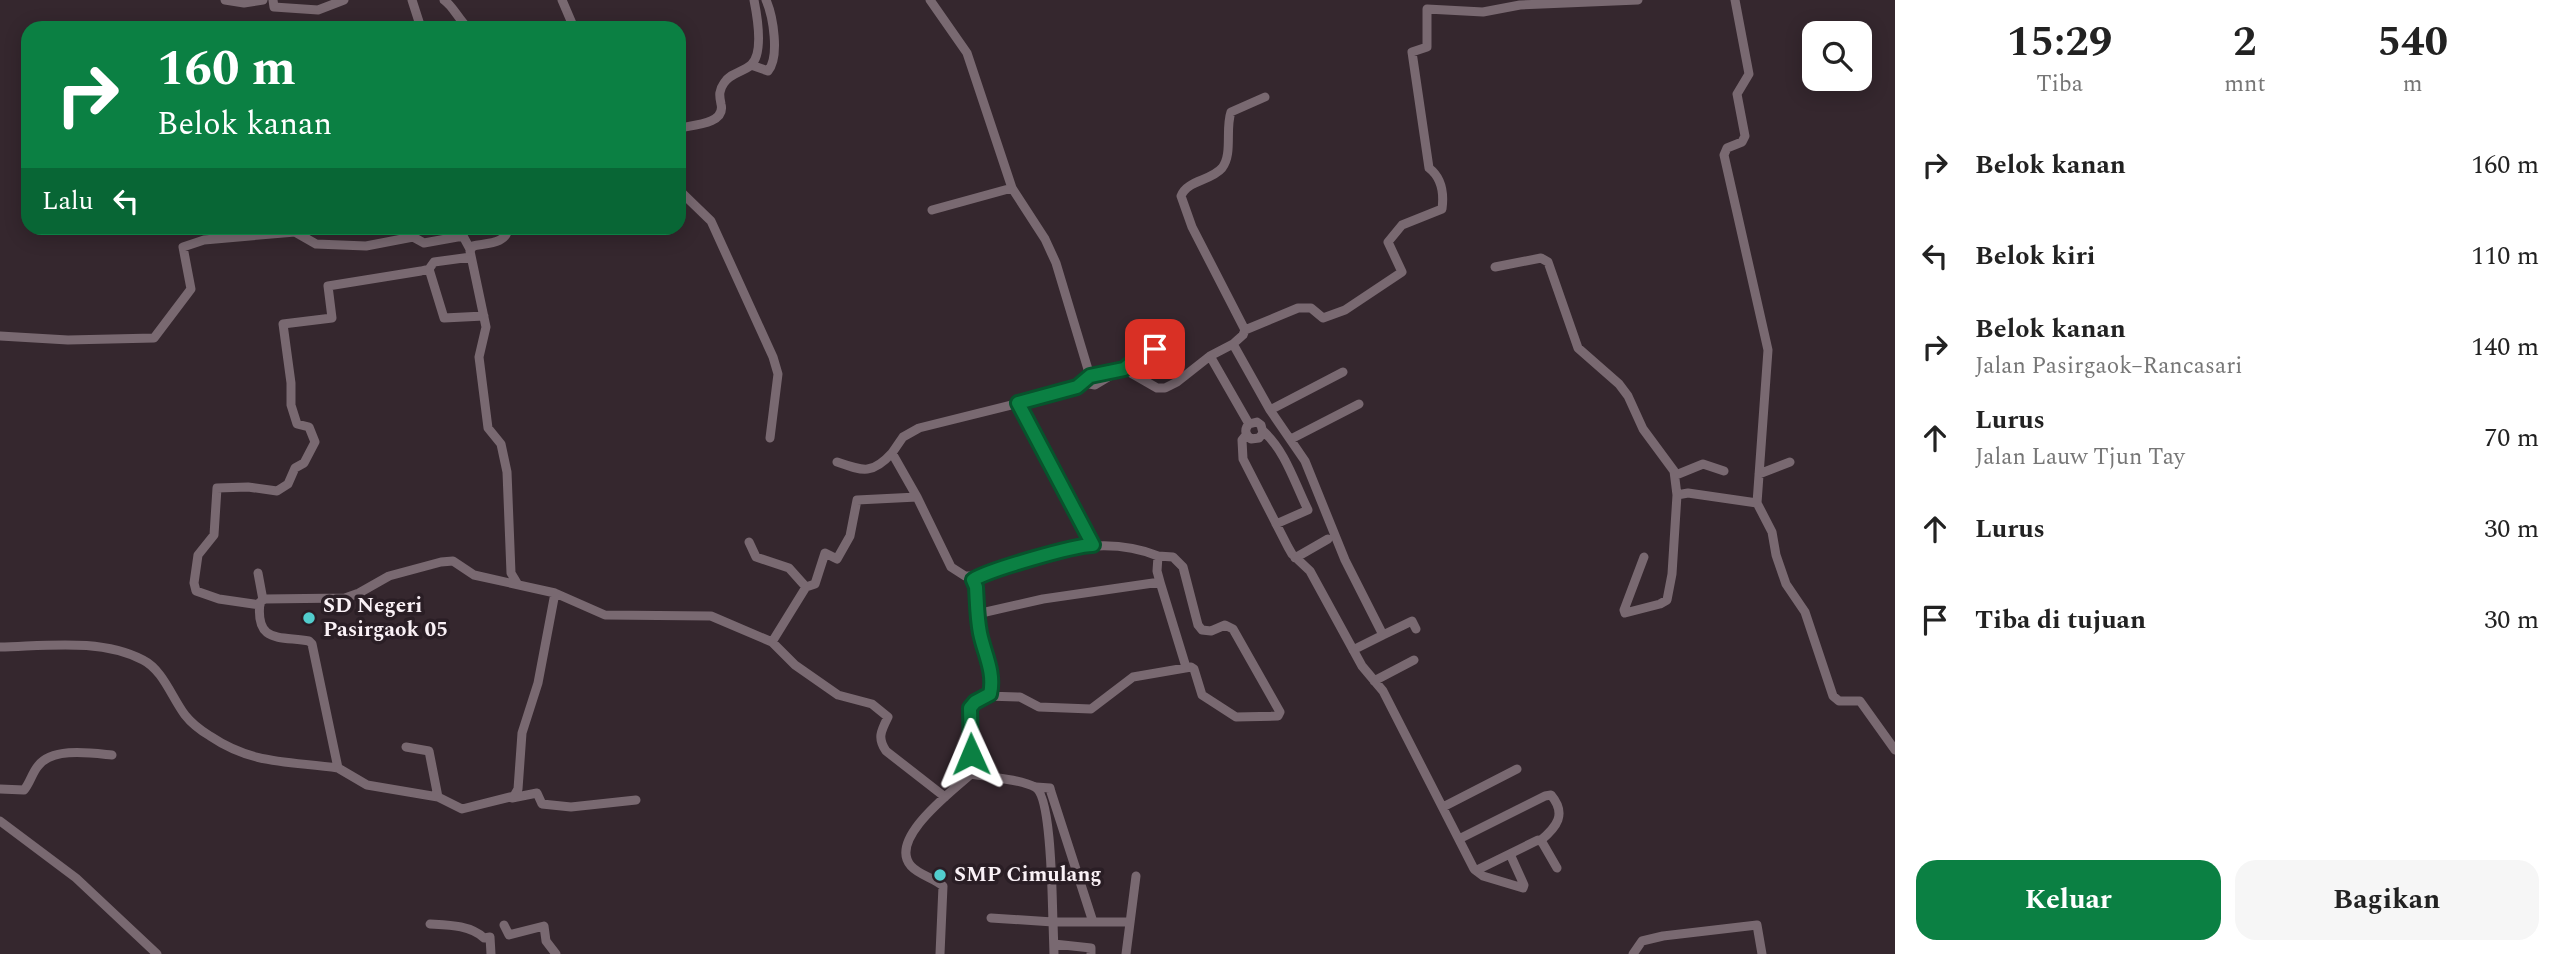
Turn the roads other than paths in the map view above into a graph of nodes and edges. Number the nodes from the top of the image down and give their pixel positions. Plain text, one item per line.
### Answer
1 (225, 0) edge
2 (263, 0) edge
3 (273, 0) edge
4 (344, 0) edge
5 (412, 0) edge
6 (444, 0) edge
7 (562, 0) edge
8 (754, 0) edge
9 (766, 0) edge
10 (930, 0) edge
11 (1638, 0) edge
12 (1735, 0) edge
13 (419, 21) edge
14 (461, 21) edge
15 (571, 21) edge
16 (751, 65) junction
17 (1265, 97) dead end
18 (686, 127) edge
19 (1012, 188) junction
20 (686, 197) edge
21 (932, 210) dead end
22 (261, 235) edge
23 (300, 235) edge
24 (507, 235) edge
25 (471, 253) junction
26 (1495, 267) dead end
27 (429, 269) junction
28 (484, 316) junction
29 (1245, 330) junction
30 (0, 336) edge
31 (1154, 344) dead end
32 (1233, 344) junction
33 (1210, 356) junction
34 (1121, 370) junction
35 (1343, 372) dead end
36 (1087, 379) junction
37 (1018, 403) junction
38 (1359, 404) dead end
39 (1270, 410) junction
40 (1249, 424) junction
41 (1263, 430) junction
42 (1246, 435) junction
43 (770, 438) dead end
44 (1291, 439) junction
45 (892, 453) junction
46 (837, 462) dead end
47 (1790, 462) dead end
48 (1724, 471) dead end
49 (1759, 474) junction
50 (1676, 475) junction
51 (1677, 495) junction
52 (917, 497) junction
53 (1756, 503) junction
54 (1276, 524) junction
55 (1328, 539) dead end
56 (749, 542) dead end
57 (1093, 545) junction
58 (1158, 556) junction
59 (1644, 557) dead end
60 (1296, 558) junction
61 (257, 573) dead end
62 (978, 576) junction
63 (1160, 582) junction
64 (517, 583) junction
65 (806, 587) junction
66 (555, 593) junction
67 (261, 602) junction
68 (977, 614) junction
69 (1416, 629) dead end
70 (1383, 635) junction
71 (772, 642) junction
72 (0, 647) edge
73 (1353, 650) junction
74 (1414, 660) dead end
75 (1186, 667) junction
76 (1374, 681) junction
77 (986, 696) junction
78 (406, 747) dead end
79 (1895, 750) edge
80 (111, 755) dead end
81 (338, 768) junction
82 (1517, 769) dead end
83 (971, 774) junction
84 (1036, 787) junction
85 (0, 789) edge
86 (438, 797) junction
87 (945, 797) junction
88 (506, 799) junction
89 (636, 800) dead end
90 (1443, 807) junction
91 (0, 821) edge
92 (1459, 839) junction
93 (1540, 841) junction
94 (1510, 854) junction
95 (1558, 868) dead end
96 (1475, 870) junction
97 (1136, 876) dead end
98 (990, 918) dead end
99 (1053, 922) junction
100 (1093, 922) junction
101 (1129, 922) junction
102 (430, 924) dead end
103 (504, 925) dead end
104 (1054, 949) edge
105 (158, 954) edge
106 (491, 954) edge
107 (556, 954) edge
108 (940, 954) edge
109 (1091, 954) edge
110 (1126, 954) edge
111 (1633, 954) edge
112 (1762, 954) edge

1 - 2 street
3 - 4 street
5 - 13 street
6 - 14 street
7 - 15 street
8 - 16 street
9 - 16 street
10 - 19 street
11 - 29 street
12 - 49 street
16 - 18 street
17 - 29 street
19 - 21 street
19 - 36 street
20 - 43 street
22 - 30 street
23 - 25 street
24 - 25 street
25 - 27 street
25 - 28 street
26 - 50 street
27 - 28 street
27 - 67 street
28 - 64 street
29 - 32 street
31 - 34 street
32 - 33 street
32 - 39 street
33 - 34 street
33 - 40 street
34 - 36 street
35 - 39 street
36 - 37 street
37 - 45 street
37 - 57 street
38 - 44 street
39 - 44 street
40 - 41 street
40 - 42 street
41 - 42 street
41 - 54 street
42 - 54 street
44 - 70 street
45 - 46 street
45 - 52 street
47 - 49 street
48 - 50 street
49 - 53 street
50 - 51 street
51 - 53 street
51 - 59 street
52 - 62 street
52 - 65 street
53 - 79 street
54 - 60 street
55 - 60 street
56 - 65 street
57 - 58 street
57 - 62 street
58 - 63 street
58 - 75 street
60 - 73 street
61 - 67 street
62 - 68 street
63 - 68 street
63 - 75 street
64 - 66 street
64 - 67 street
65 - 71 street
66 - 71 street
66 - 88 street
67 - 81 street
68 - 77 street
69 - 70 street
70 - 73 street
71 - 87 street
72 - 81 street
73 - 76 street
74 - 76 street
75 - 77 street
76 - 90 street
77 - 83 street
78 - 86 street
80 - 85 street
81 - 86 street
82 - 90 street
83 - 84 street
83 - 87 street
84 - 99 street
84 - 100 street
86 - 88 street
87 - 108 street
88 - 89 street
90 - 92 street
91 - 105 street
92 - 93 street
92 - 96 street
93 - 94 street
93 - 95 street
94 - 96 street
94 - 96 street
97 - 101 street
98 - 99 street
99 - 100 street
99 - 104 street
100 - 101 street
101 - 110 street
102 - 106 street
103 - 107 street
104 - 109 street
111 - 112 street

